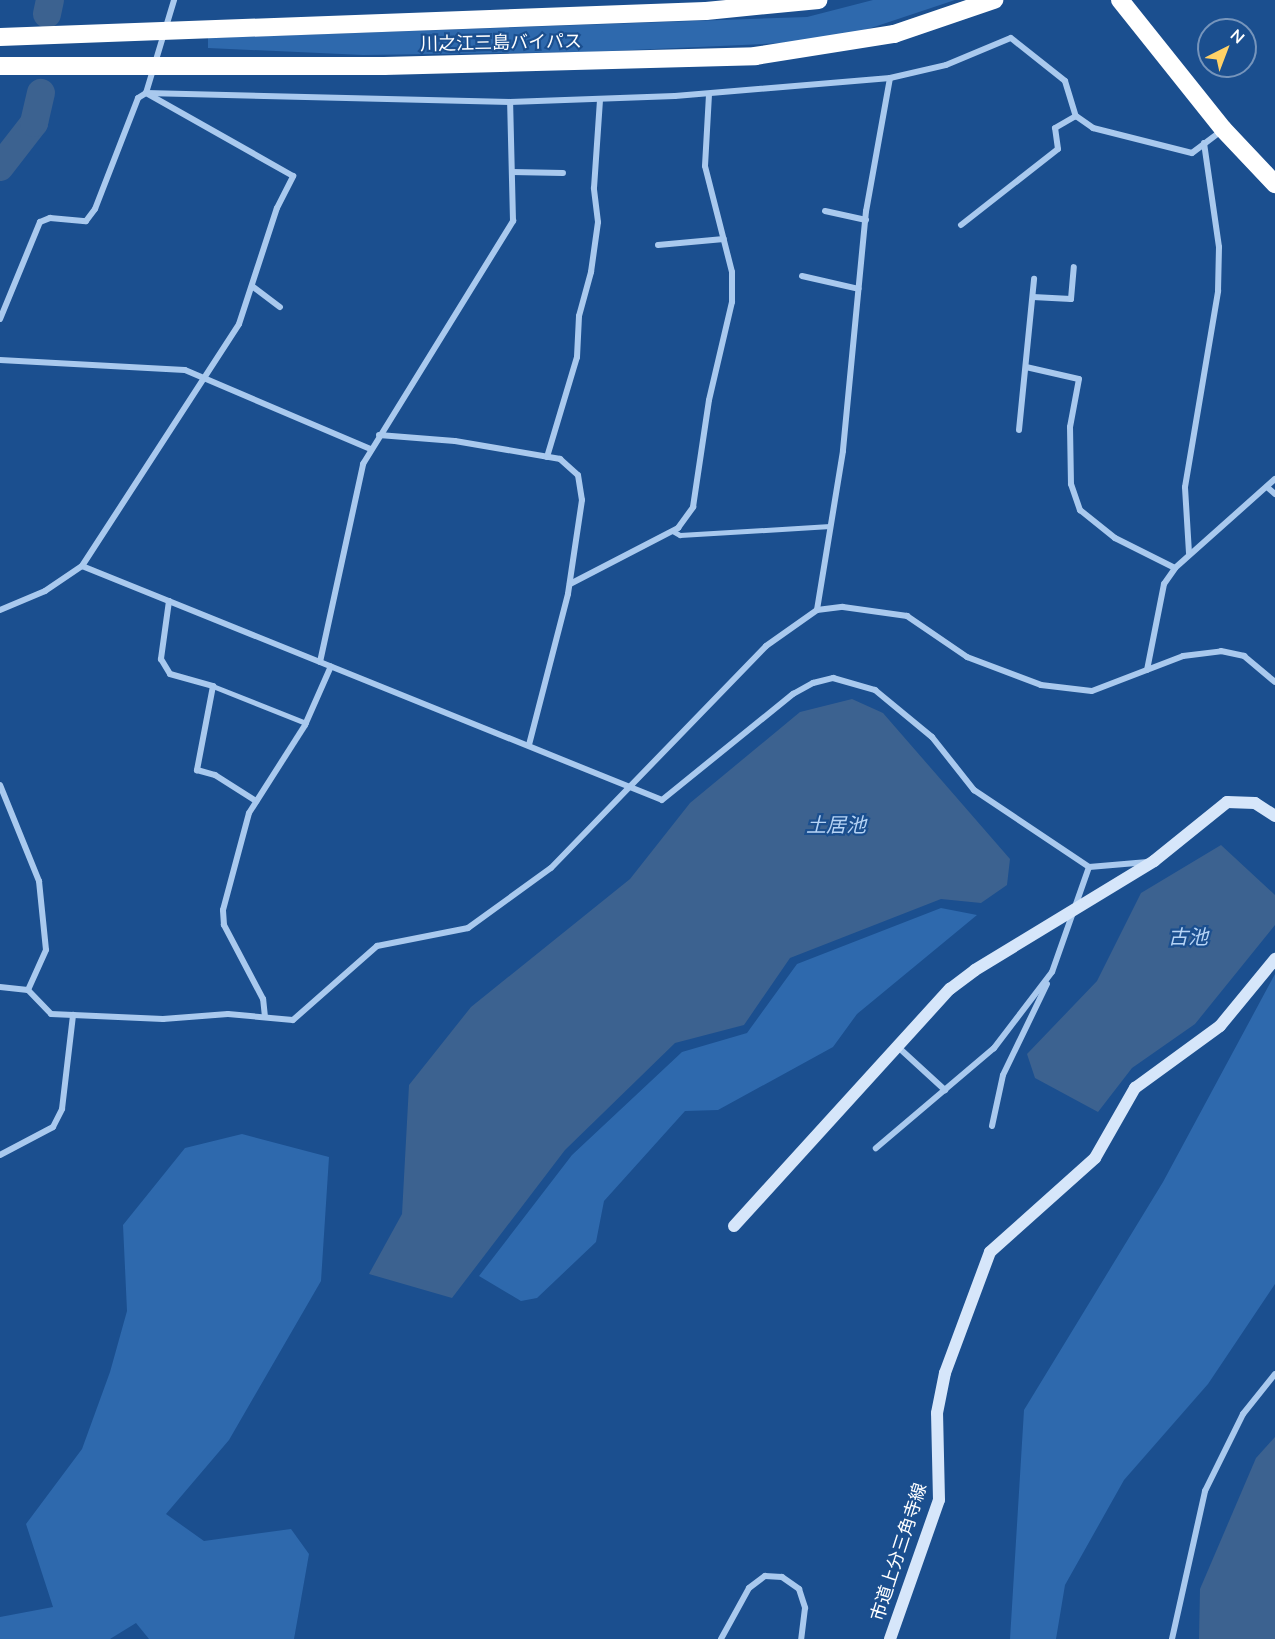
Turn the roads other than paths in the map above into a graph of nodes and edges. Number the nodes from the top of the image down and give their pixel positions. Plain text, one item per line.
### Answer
1 (174, 0) edge
2 (818, 0) edge
3 (994, 0) edge
4 (1120, 0) edge
5 (706, 5) edge
6 (165, 32) junction
7 (0, 37) edge
8 (152, 64) junction
9 (0, 66) edge
10 (890, 78) junction
11 (146, 93) junction
12 (709, 94) junction
13 (600, 99) junction
14 (510, 102) junction
15 (1076, 116) junction
16 (1223, 129) junction
17 (1204, 143) junction
18 (512, 172) junction
19 (563, 173) dead end
20 (1275, 184) edge
21 (825, 211) dead end
22 (866, 220) junction
23 (961, 225) dead end
24 (724, 239) junction
25 (658, 245) dead end
26 (1074, 267) dead end
27 (802, 276) dead end
28 (1034, 279) dead end
29 (252, 286) junction
30 (859, 289) junction
31 (1033, 297) junction
32 (280, 306) dead end
33 (0, 319) edge
34 (0, 360) edge
35 (1026, 367) junction
36 (206, 379) junction
37 (1019, 430) dead end
38 (379, 435) junction
39 (370, 449) junction
40 (547, 457) junction
41 (1275, 479) edge
42 (1267, 487) junction
43 (1275, 494) edge
44 (830, 526) junction
45 (673, 531) junction
46 (1189, 553) junction
47 (82, 566) junction
48 (1174, 568) junction
49 (570, 584) junction
50 (169, 601) junction
51 (0, 610) edge
52 (816, 610) junction
53 (320, 662) junction
54 (331, 666) junction
55 (1147, 670) junction
56 (1275, 682) edge
57 (213, 686) junction
58 (306, 723) junction
59 (529, 746) junction
60 (0, 785) edge
61 (630, 786) junction
62 (256, 801) junction
63 (1275, 816) edge
64 (1154, 861) junction
65 (1089, 867) junction
66 (1073, 912) junction
67 (1275, 959) edge
68 (1052, 972) junction
69 (0, 987) edge
70 (28, 990) junction
71 (73, 1015) junction
72 (265, 1017) junction
73 (898, 1047) junction
74 (945, 1090) junction
75 (992, 1126) dead end
76 (876, 1148) dead end
77 (0, 1155) edge
78 (734, 1226) dead end
79 (1275, 1374) edge
80 (721, 1639) edge
81 (801, 1639) edge
82 (890, 1639) edge
83 (1172, 1639) edge

1 - 6 street
2 - 5 highway, 川之江三島バイパス
3 - 8 highway, 川之江三島バイパス
4 - 16 highway
5 - 6 highway, 川之江三島バイパス
6 - 7 highway, 川之江三島バイパス
6 - 8 street
8 - 9 highway, 川之江三島バイパス
8 - 11 street
10 - 12 street
10 - 15 street
10 - 22 street
11 - 14 street
11 - 29 street
11 - 33 street
12 - 13 street
12 - 24 street
13 - 14 street
13 - 40 street
14 - 18 street
15 - 17 street
15 - 23 street
16 - 17 street
16 - 20 highway
17 - 46 street
18 - 19 street
18 - 38 street
21 - 22 street
22 - 30 street
24 - 25 street
24 - 45 street
26 - 31 street
27 - 30 street
28 - 31 street
29 - 32 street
29 - 36 street
30 - 44 street
31 - 35 street
34 - 36 street
35 - 37 street
35 - 48 street
36 - 39 street
36 - 47 street
38 - 39 street
38 - 40 street
39 - 53 street
40 - 49 street
41 - 42 street
42 - 43 street
42 - 46 street
44 - 45 lane
44 - 52 street
45 - 49 street
46 - 48 street
47 - 50 street
47 - 51 street
48 - 55 street
49 - 59 street
50 - 53 street
50 - 57 street
52 - 55 street
52 - 61 street
53 - 54 street
54 - 58 street
54 - 59 street
55 - 56 street
57 - 58 lane
57 - 62 street
58 - 62 street
59 - 61 street
60 - 70 street
61 - 65 street
61 - 72 street
62 - 72 street
63 - 64 street
64 - 65 street
64 - 66 street
65 - 66 street
66 - 68 street
66 - 73 street
67 - 82 street, 市道上分三角寺線
68 - 74 street
68 - 75 street
69 - 70 street
70 - 71 street
71 - 72 street
71 - 77 street
73 - 74 street
73 - 78 street
74 - 76 street
79 - 83 street
80 - 81 street

